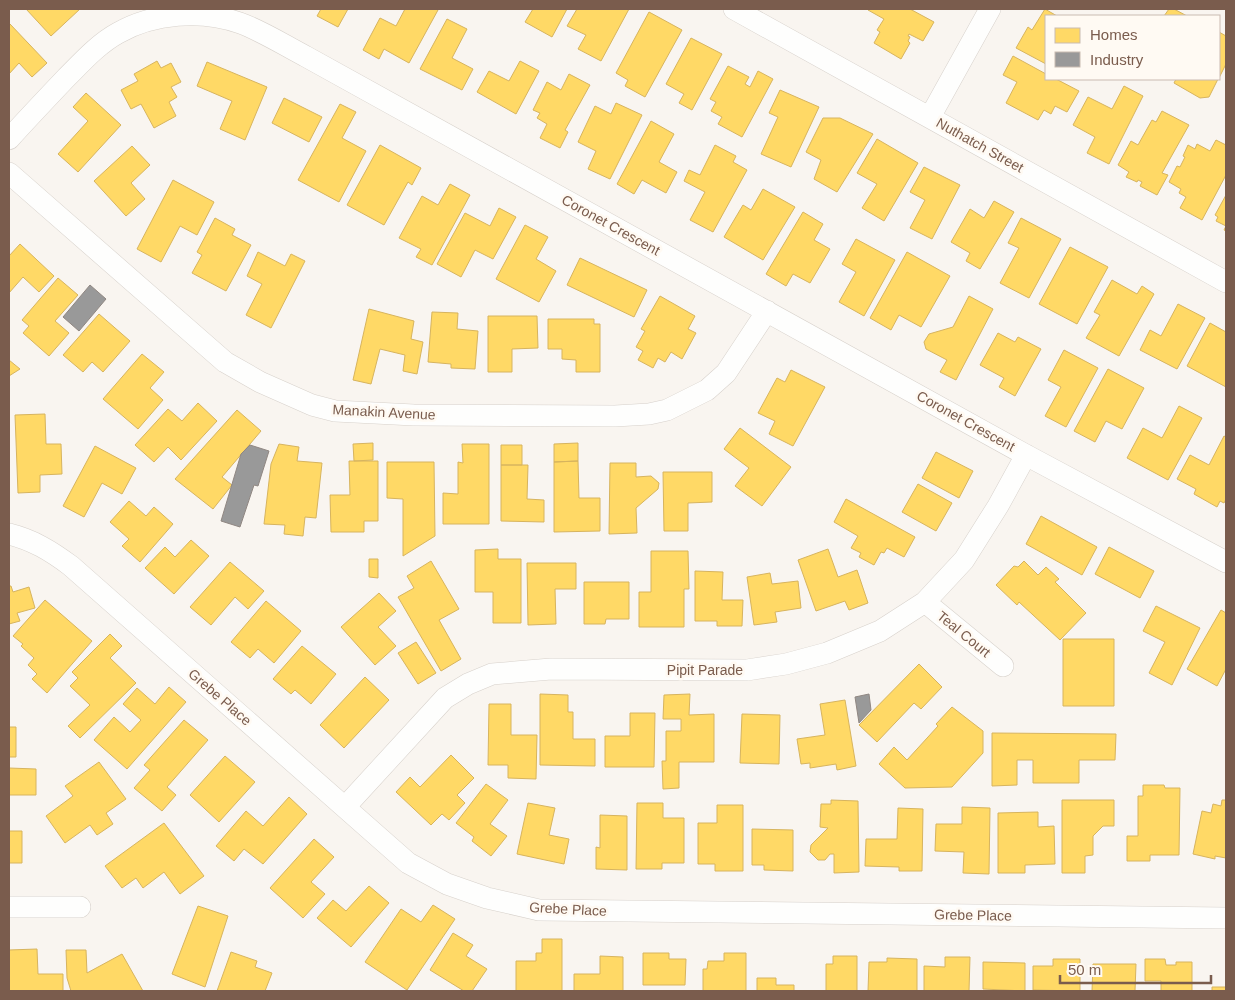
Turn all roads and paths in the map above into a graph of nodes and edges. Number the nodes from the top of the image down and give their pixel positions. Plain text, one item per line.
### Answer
1 (734, 9) edge
2 (990, 9) edge
3 (930, 118) junction
4 (9, 139) edge
5 (9, 173) edge
6 (1226, 282) edge
7 (767, 311) junction
8 (1026, 455) junction
9 (9, 534) edge
10 (1226, 562) edge
11 (925, 602) junction
12 (1003, 666) dead end
13 (345, 807) junction
14 (9, 907) edge
15 (80, 907) dead end
16 (1226, 918) edge

1 - 3 street, Nuthatch Street
2 - 3 street
3 - 6 street, Nuthatch Street
4 - 7 street, Coronet Crescent
5 - 7 street, Manakin Avenue
7 - 8 street, Coronet Crescent
8 - 10 street, Coronet Crescent
8 - 11 street, Pipit Parade
9 - 13 street, Grebe Place
11 - 12 street, Teal Court
11 - 13 street, Pipit Parade
13 - 16 street, Grebe Place
14 - 15 street

